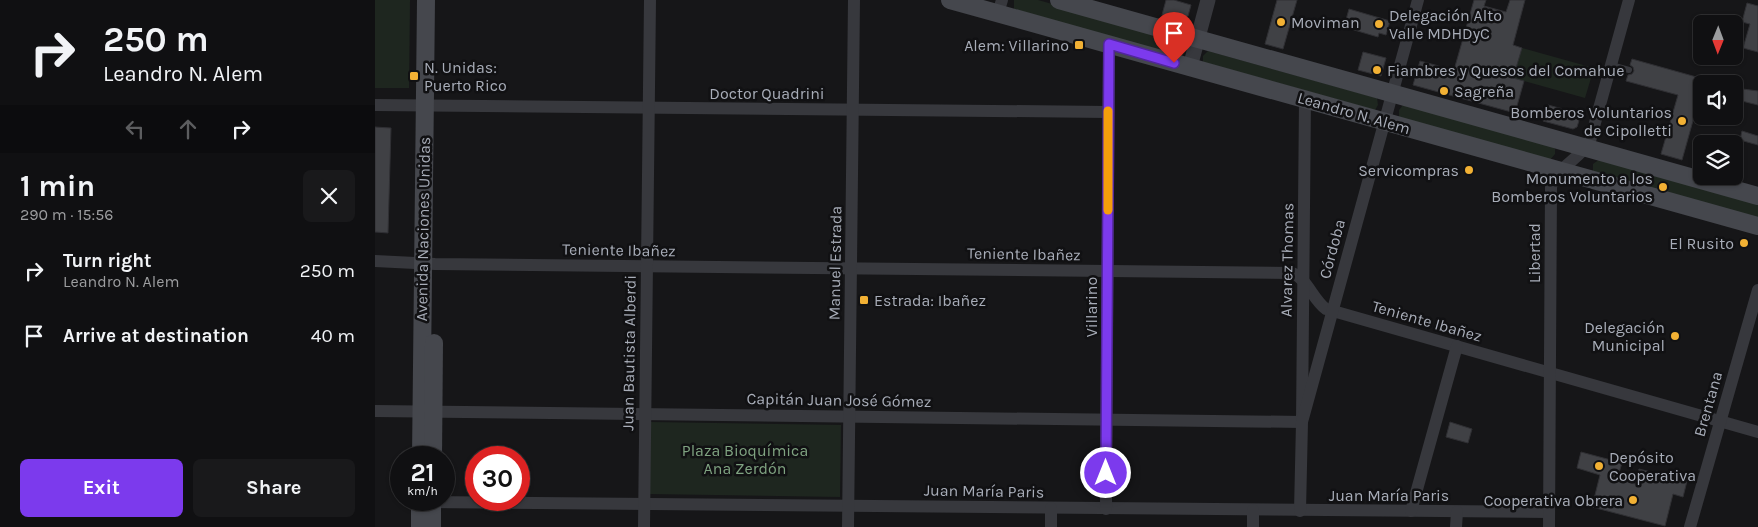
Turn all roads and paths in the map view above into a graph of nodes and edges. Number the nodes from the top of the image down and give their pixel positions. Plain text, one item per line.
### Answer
1 (426, 0) edge
2 (438, 0) edge
3 (650, 0) edge
4 (854, 0) edge
5 (950, 0) edge
6 (1059, 0) edge
7 (1209, 0) edge
8 (1418, 0) edge
9 (1629, 0) edge
10 (1000, 7) edge
11 (1198, 39) junction
12 (1109, 44) junction
13 (1611, 65) junction
14 (1190, 67) junction
15 (1629, 70) dead end
16 (1392, 93) junction
17 (1305, 100) junction
18 (375, 106) edge
19 (431, 106) junction
20 (648, 108) junction
21 (853, 110) junction
22 (1108, 112) junction
23 (1384, 122) junction
24 (1586, 147) junction
25 (1562, 172) junction
26 (1758, 196) edge
27 (1758, 226) edge
28 (375, 261) edge
29 (429, 264) junction
30 (646, 266) junction
31 (851, 268) junction
32 (1107, 271) junction
33 (1303, 282) junction
34 (1758, 290) edge
35 (1332, 311) junction
36 (1457, 346) junction
37 (1550, 373) junction
38 (375, 411) edge
39 (427, 412) junction
40 (645, 414) junction
41 (849, 416) junction
42 (1107, 419) junction
43 (1720, 421) junction
44 (1302, 422) junction
45 (1758, 432) edge
46 (423, 446) edge
47 (431, 446) edge
48 (455, 501) edge
49 (644, 504) junction
50 (848, 506) junction
51 (1051, 508) junction
52 (1106, 509) junction
53 (1253, 510) junction
54 (424, 511) edge
55 (428, 511) edge
56 (1300, 511) junction
57 (1411, 512) junction
58 (1457, 512) junction
59 (1549, 512) junction
60 (420, 527) edge
61 (432, 527) edge
62 (643, 527) edge
63 (848, 527) edge
64 (1051, 527) edge
65 (1253, 527) edge
66 (1456, 527) edge
67 (1549, 527) edge
68 (1689, 527) edge

1 - 19 main road, Avenida Naciones Unidas
2 - 19 main road, Avenida Naciones Unidas
3 - 20 street, Juan Bautista Alberdi
4 - 21 street, Manuel Estrada
5 - 10 main road, Leandro N. Alem
6 - 11 main road, Leandro N. Alem
7 - 11 street
8 - 16 street, Córdoba
9 - 13 street, Libertad
10 - 12 main road, Leandro N. Alem
11 - 14 street
11 - 16 main road, Leandro N. Alem
12 - 14 main road, Leandro N. Alem
12 - 22 street, Villarino
13 - 15 lane
13 - 24 street, Libertad
14 - 17 main road, Leandro N. Alem
16 - 23 street, Córdoba
16 - 24 main road, Leandro N. Alem
17 - 23 main road, Leandro N. Alem
17 - 33 street, Alvarez Thomas
18 - 19 street, Doctor Quadrini
19 - 20 street, Doctor Quadrini
19 - 29 main road, Avenida Naciones Unidas
20 - 21 street, Doctor Quadrini
20 - 30 street, Juan Bautista Alberdi
21 - 22 street, Doctor Quadrini
21 - 31 street, Manuel Estrada
22 - 32 street, Villarino
23 - 25 main road, Leandro N. Alem
23 - 35 street, Córdoba
24 - 25 street, Libertad
24 - 26 main road, Leandro N. Alem
25 - 27 main road, Leandro N. Alem
25 - 37 street, Libertad
28 - 29 street, Teniente Ibañez
29 - 30 street, Teniente Ibañez
29 - 39 main road, Avenida Naciones Unidas
30 - 31 street, Teniente Ibañez
30 - 40 street, Juan Bautista Alberdi
31 - 32 street, Teniente Ibañez
31 - 41 street, Manuel Estrada
32 - 33 street, Teniente Ibañez
32 - 42 street, Villarino
33 - 35 street, Teniente Ibañez
33 - 44 street, Alvarez Thomas
34 - 43 street, Brentana
35 - 36 street, Teniente Ibañez
35 - 44 street, Córdoba
36 - 37 street, Teniente Ibañez
36 - 57 street
37 - 43 street, Teniente Ibañez
37 - 59 street, Libertad
38 - 39 street, Capitán Juan José Gómez
39 - 40 street, Capitán Juan José Gómez
39 - 46 main road, Avenida Naciones Unidas
39 - 47 main road, Avenida Naciones Unidas
40 - 41 street, Capitán Juan José Gómez
40 - 49 street, Juan Bautista Alberdi
41 - 42 street, Capitán Juan José Gómez
41 - 50 street, Manuel Estrada
42 - 44 street, Capitán Juan José Gómez
42 - 52 street, Villarino
43 - 45 street, Teniente Ibañez
43 - 68 street, Brentana
44 - 56 street, Córdoba
48 - 49 street, Juan María Paris
49 - 50 street, Juan María Paris
49 - 62 street, Juan Bautista Alberdi
50 - 51 street, Juan María Paris
50 - 63 street, Manuel Estrada
51 - 52 street, Juan María Paris
51 - 64 street
52 - 53 street, Juan María Paris
53 - 56 street, Juan María Paris
53 - 65 street
54 - 60 main road
55 - 61 main road
56 - 57 street, Juan María Paris
57 - 58 street, Juan María Paris
58 - 59 street, Juan María Paris
58 - 66 street
59 - 67 street, Libertad

